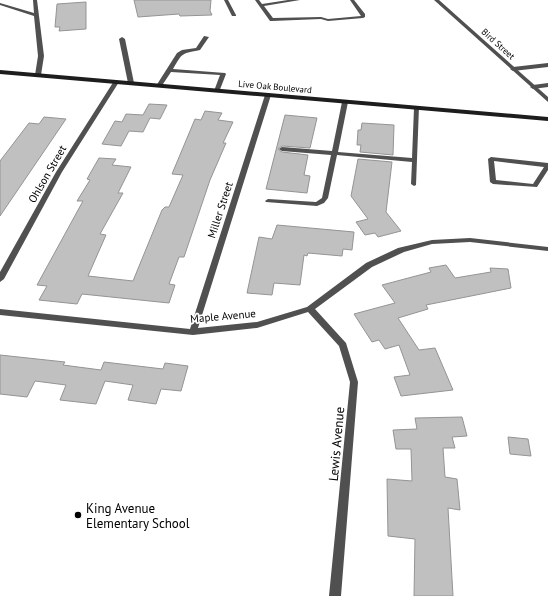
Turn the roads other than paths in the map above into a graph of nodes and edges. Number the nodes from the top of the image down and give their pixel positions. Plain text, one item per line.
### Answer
1 (35, 0) edge
2 (226, 0) edge
3 (257, 0) edge
4 (298, 0) edge
5 (352, 0) edge
6 (436, 0) edge
7 (0, 4) edge
8 (262, 5) junction
9 (37, 15) junction
10 (234, 15) dead end
11 (206, 36) dead end
12 (122, 39) dead end
13 (548, 65) edge
14 (513, 69) junction
15 (169, 70) junction
16 (0, 72) edge
17 (38, 75) junction
18 (116, 82) junction
19 (131, 83) junction
20 (548, 85) edge
21 (159, 86) junction
22 (533, 87) junction
23 (217, 91) junction
24 (268, 95) junction
25 (548, 100) edge
26 (345, 102) junction
27 (417, 108) junction
28 (548, 119) edge
29 (282, 149) dead end
30 (335, 153) junction
31 (415, 160) junction
32 (548, 165) edge
33 (414, 184) dead end
34 (268, 201) dead end
35 (548, 249) edge
36 (0, 279) edge
37 (310, 309) junction
38 (0, 312) edge
39 (193, 332) junction
40 (335, 596) edge

1 - 9 street
2 - 10 street
3 - 8 street
4 - 8 street
5 - 8 street
6 - 14 street, Bird Street
7 - 9 street
9 - 17 street
11 - 15 street
12 - 19 street
13 - 14 street
14 - 22 street, Bird Street
15 - 21 street
15 - 23 street
16 - 17 main road, Live Oak Boulevard
17 - 18 main road, Live Oak Boulevard
18 - 19 main road, Live Oak Boulevard
18 - 36 street, Ohlson Street
19 - 21 main road, Live Oak Boulevard
20 - 22 street
21 - 23 main road, Live Oak Boulevard
22 - 25 street, Bird Street
23 - 24 main road, Live Oak Boulevard
24 - 26 main road, Live Oak Boulevard
24 - 39 street, Miller Street
26 - 27 main road, Live Oak Boulevard
26 - 30 street
27 - 28 main road, Live Oak Boulevard
27 - 31 street
29 - 30 street
30 - 31 street
30 - 34 street
31 - 33 street
32 - 32 street
35 - 37 street, Maple Avenue
37 - 39 street, Maple Avenue
37 - 40 street, Lewis Avenue
38 - 39 street, Maple Avenue

